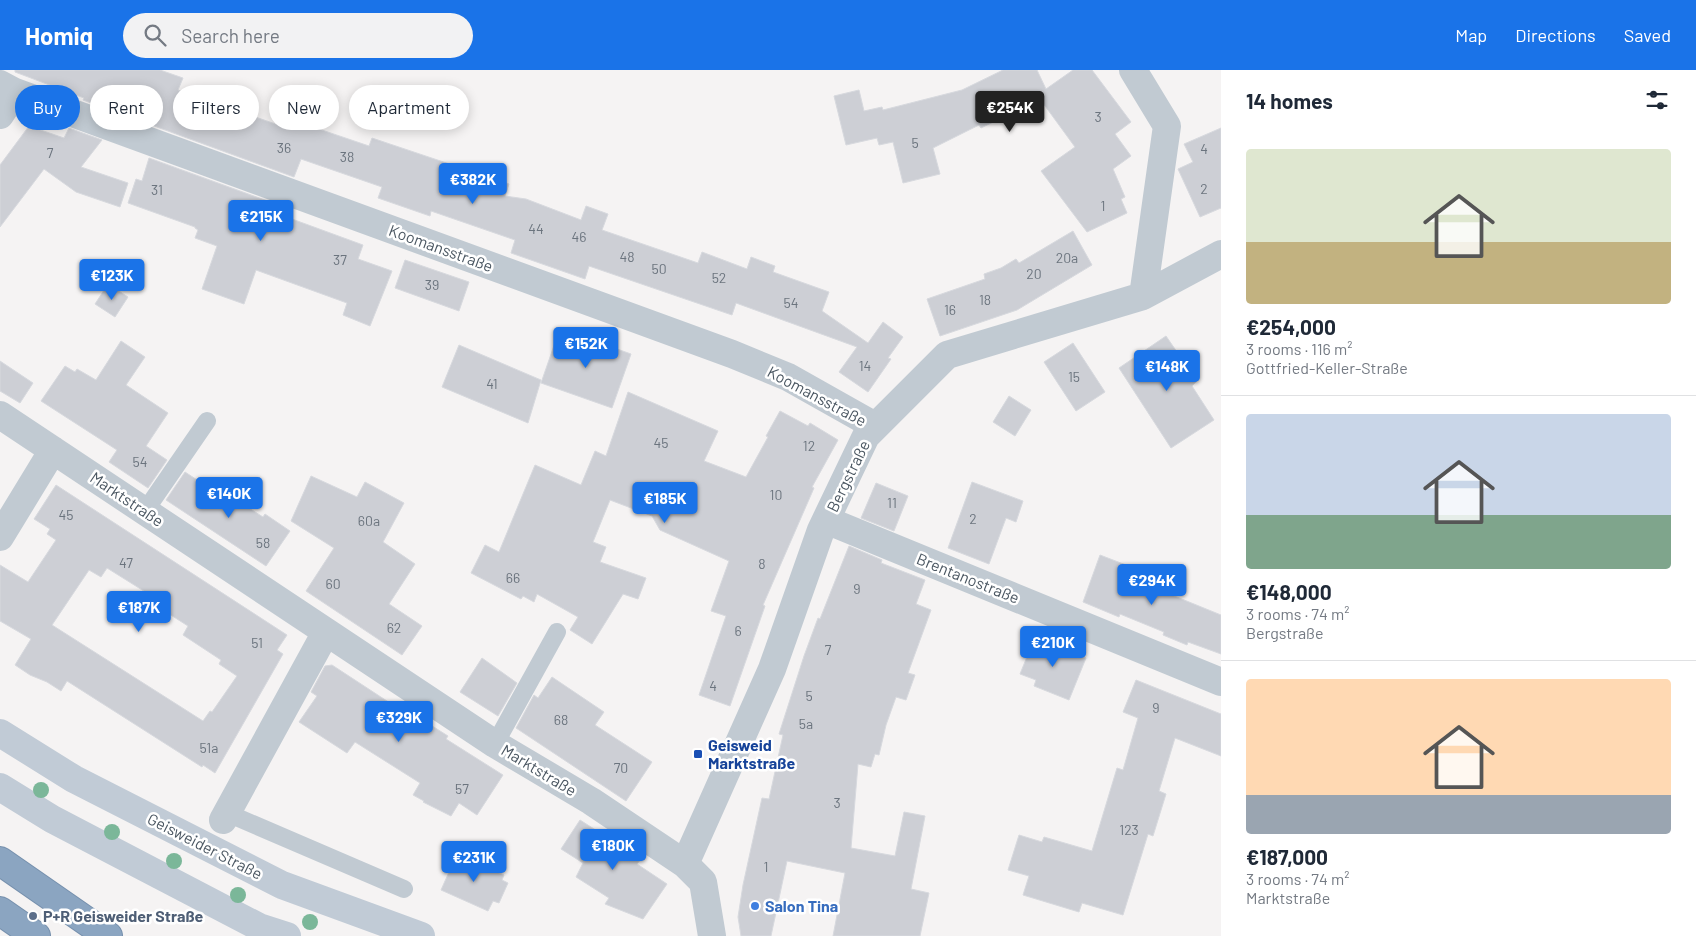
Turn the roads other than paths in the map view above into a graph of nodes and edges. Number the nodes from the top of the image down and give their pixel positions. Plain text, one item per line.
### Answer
1 (1133, 70) edge
2 (7, 88) edge
3 (0, 115) edge
4 (1221, 254) edge
5 (1143, 296) junction
6 (0, 415) edge
7 (207, 421) dead end
8 (876, 426) junction
9 (53, 450) junction
10 (145, 511) junction
11 (826, 520) junction
12 (0, 537) edge
13 (326, 632) junction
14 (558, 632) dead end
15 (1221, 682) edge
16 (0, 733) edge
17 (495, 744) junction
18 (0, 787) edge
19 (225, 816) joint
20 (0, 861) edge
21 (685, 864) junction
22 (404, 890) dead end
23 (0, 911) edge
24 (36, 936) edge
25 (108, 936) edge
26 (287, 936) edge
27 (421, 936) edge
28 (712, 936) edge

1 - 5 street
2 - 3 street
2 - 8 street, Koomansstraße
4 - 5 street, Bergstraße
5 - 8 street, Bergstraße
6 - 9 street, Marktstraße
7 - 10 lane
8 - 11 street, Bergstraße
9 - 10 street, Marktstraße
9 - 12 street
10 - 13 street, Marktstraße
11 - 15 street, Brentanostraße
11 - 21 street, Bergstraße
13 - 17 street, Marktstraße
13 - 19 street
14 - 17 lane
16 - 27 main road, Geisweider Straße
17 - 21 street, Marktstraße
18 - 26 main road
19 - 22 lane
20 - 25 highway
21 - 28 street, Marktstraße
23 - 24 highway

